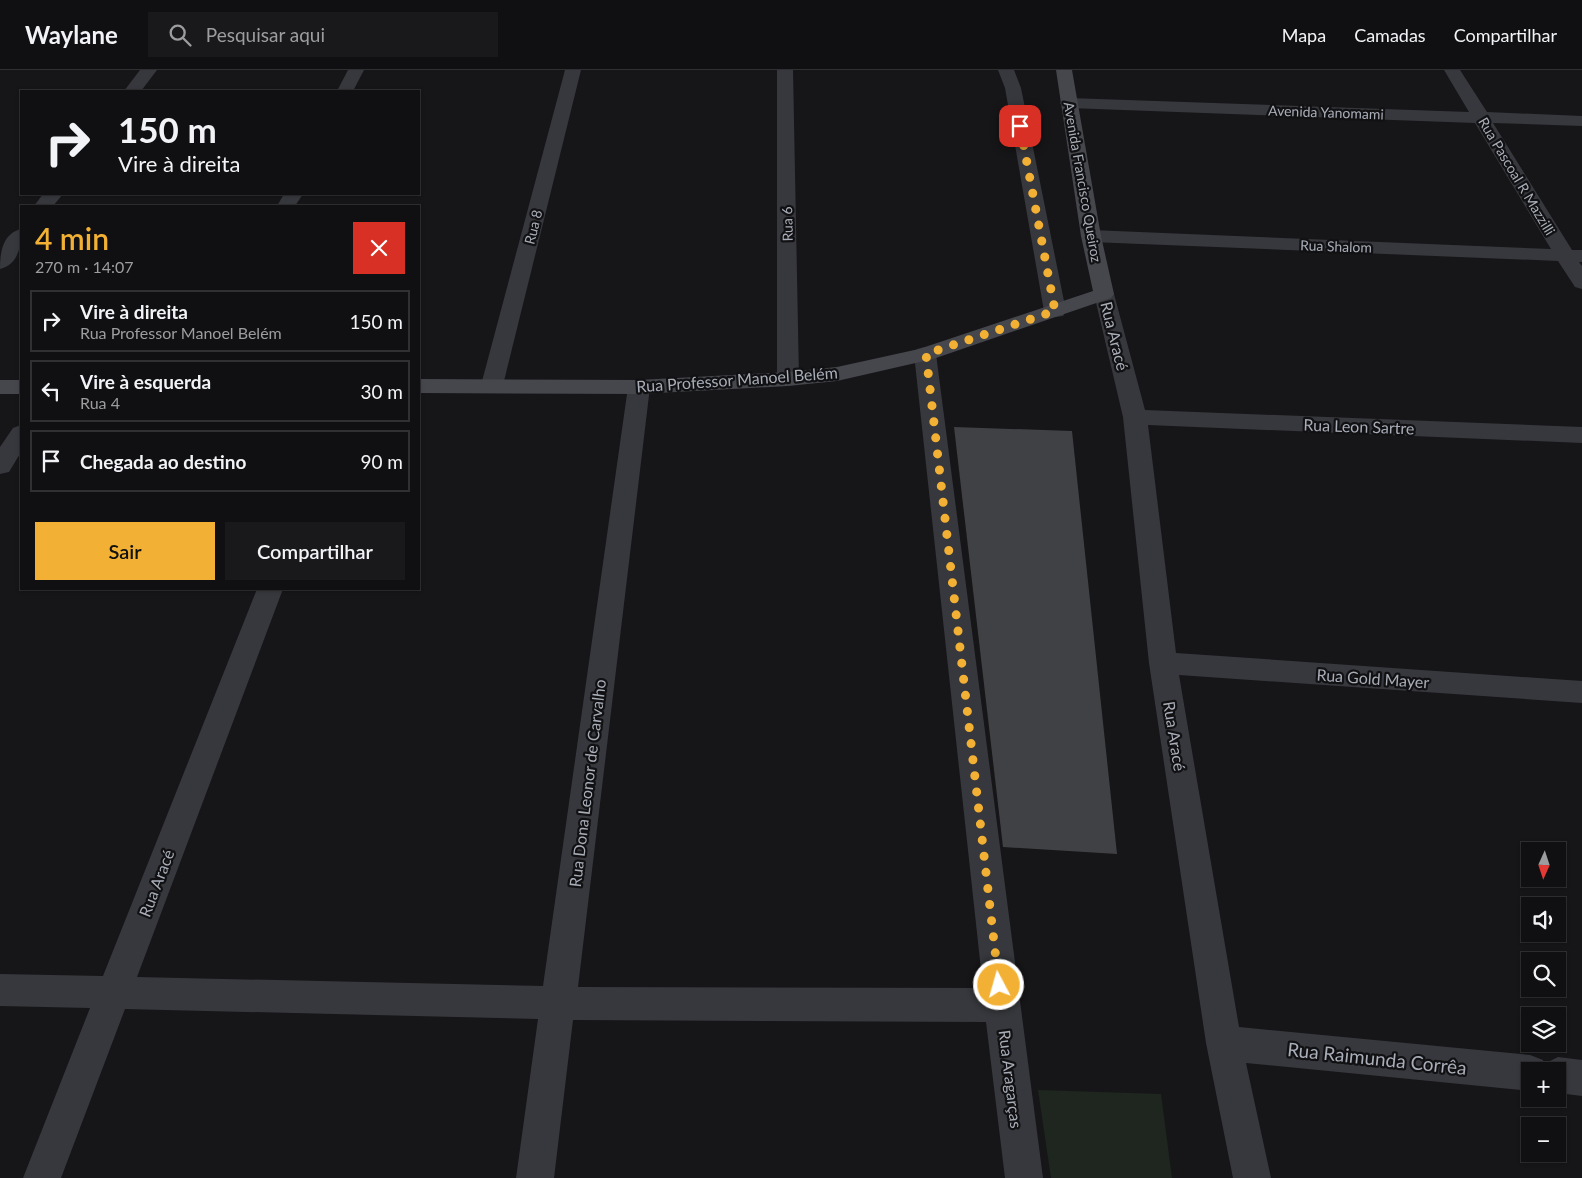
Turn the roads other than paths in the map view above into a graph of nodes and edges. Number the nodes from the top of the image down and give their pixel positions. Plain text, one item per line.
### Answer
1 (149, 70) edge
2 (356, 70) edge
3 (573, 70) edge
4 (785, 70) edge
5 (1006, 70) edge
6 (1064, 70) edge
7 (1452, 70) edge
8 (133, 90) edge
9 (346, 90) edge
10 (1069, 103) junction
11 (1482, 118) junction
12 (1582, 121) edge
13 (20, 236) edge
14 (1091, 236) junction
15 (1574, 256) edge
16 (0, 263) edge
17 (1582, 283) edge
18 (1104, 294) junction
19 (1055, 311) junction
20 (926, 354) junction
21 (788, 379) junction
22 (492, 385) junction
23 (420, 386) edge
24 (0, 387) edge
25 (20, 387) edge
26 (639, 387) junction
27 (1135, 417) junction
28 (20, 435) edge
29 (1582, 435) edge
30 (0, 466) edge
31 (270, 590) edge
32 (1163, 664) junction
33 (1582, 692) edge
34 (0, 990) edge
35 (114, 991) junction
36 (558, 1003) junction
37 (1002, 1005) junction
38 (1224, 1043) junction
39 (1521, 1072) edge
40 (1566, 1076) edge
41 (1582, 1078) edge
42 (42, 1178) edge
43 (535, 1178) edge
44 (1024, 1178) edge
45 (1252, 1178) edge

1 - 8 street
2 - 9 street
3 - 22 street, Rua 8
4 - 21 street, Rua 6
5 - 19 street
6 - 10 street, Avenida Francisco Queiroz
7 - 11 street, Rua Pascoal R Mazzilli
10 - 11 street, Avenida Yanomami
10 - 14 street, Avenida Francisco Queiroz
11 - 12 street, Avenida Yanomami
11 - 15 street, Rua Pascoal R Mazzilli
13 - 16 street
14 - 15 street, Rua Shalom
14 - 18 street, Avenida Francisco Queiroz
15 - 17 street, Rua Pascoal R Mazzilli
18 - 19 street, Rua Professor Manoel Belém
18 - 27 street, Rua Aracé
19 - 20 street, Rua Professor Manoel Belém
20 - 21 street, Rua Professor Manoel Belém
20 - 37 street, Rua Aragarças
21 - 26 street, Rua Professor Manoel Belém
22 - 23 street, Rua Professor Manoel Belém
22 - 26 street, Rua Professor Manoel Belém
24 - 25 street
26 - 36 street, Rua Dona Leonor de Carvalho
27 - 29 street, Rua Leon Sartre
27 - 32 street, Rua Aracé
28 - 30 street
31 - 35 street, Rua Aracé
32 - 33 street, Rua Gold Mayer
32 - 38 street, Rua Aracé
34 - 35 street
35 - 36 street
35 - 42 street, Rua Aracé
36 - 37 street
36 - 43 street, Rua Dona Leonor de Carvalho
37 - 44 street, Rua Aragarças
38 - 39 street, Rua Raimunda Corrêa
38 - 45 street, Rua Aracé
40 - 41 street

